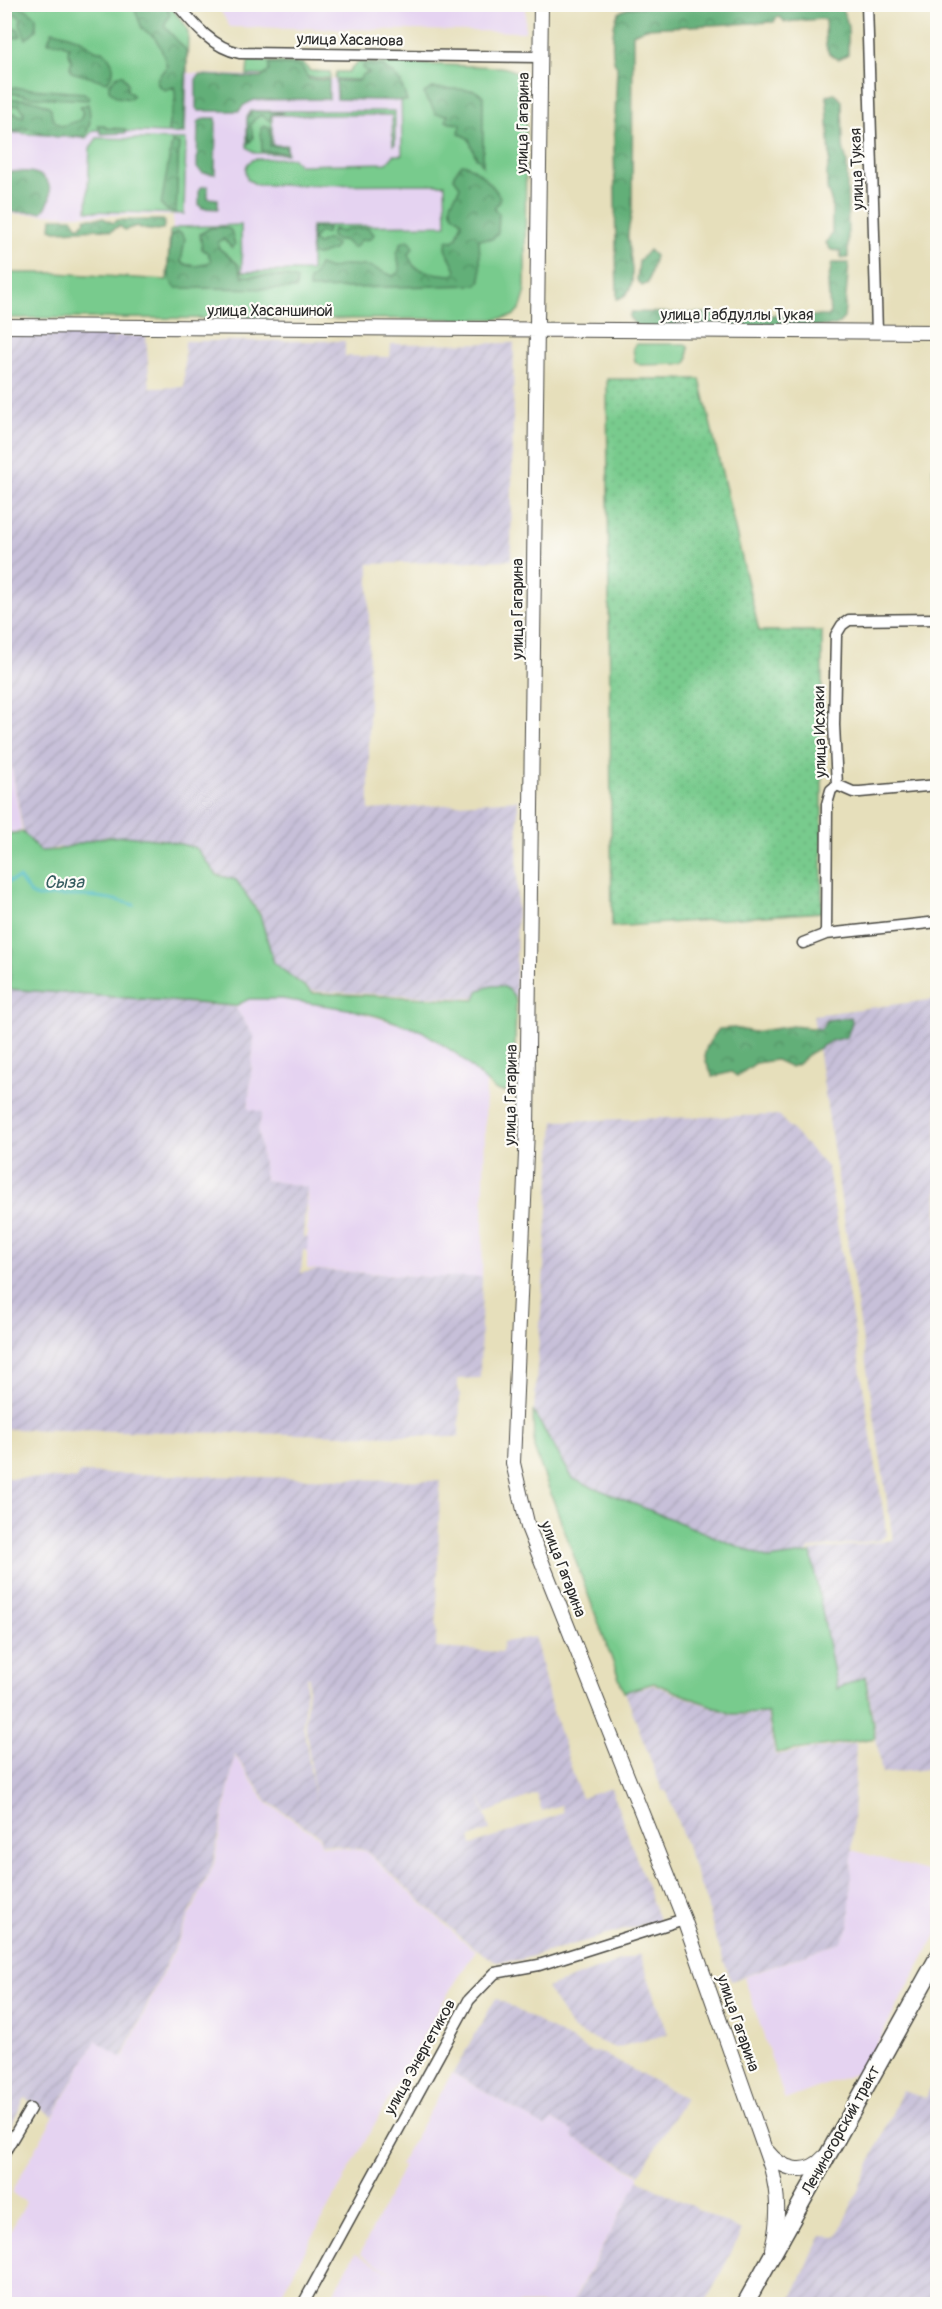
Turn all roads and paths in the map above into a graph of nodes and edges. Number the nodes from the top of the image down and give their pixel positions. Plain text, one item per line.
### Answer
1 (177, 4) edge
2 (541, 4) edge
3 (867, 4) edge
4 (540, 57) junction
5 (4, 326) edge
6 (536, 329) junction
7 (877, 332) junction
8 (938, 332) edge
9 (938, 619) edge
10 (837, 785) junction
11 (938, 785) edge
12 (938, 922) edge
13 (826, 934) junction
14 (803, 943) dead end
15 (684, 1918) junction
16 (938, 1957) edge
17 (30, 2109) dead end
18 (761, 2141) junction
19 (829, 2151) junction
20 (4, 2153) edge
21 (766, 2266) junction
22 (303, 2304) edge
23 (745, 2304) edge

1 - 4 street, улица Хасанова
2 - 4 street, улица Гагарина
3 - 7 street, улица Тукая
4 - 6 street, улица Гагарина
5 - 6 street, улица Хасаншиной
6 - 7 street, улица Габдуллы Тукая
6 - 15 street, улица Гагарина
7 - 8 street, улица Габдуллы Тукая
9 - 10 street, улица Исхаки
10 - 11 street
10 - 13 street, улица Исхаки
12 - 13 street
13 - 14 street
15 - 18 street, улица Гагарина
15 - 22 street, улица Энергетиков
16 - 19 main road, Лениногорский тракт
17 - 20 street
18 - 19 street, улица Гагарина
18 - 21 street, улица Гагарина
19 - 21 main road, Лениногорский тракт
21 - 23 main road, Лениногорский тракт

